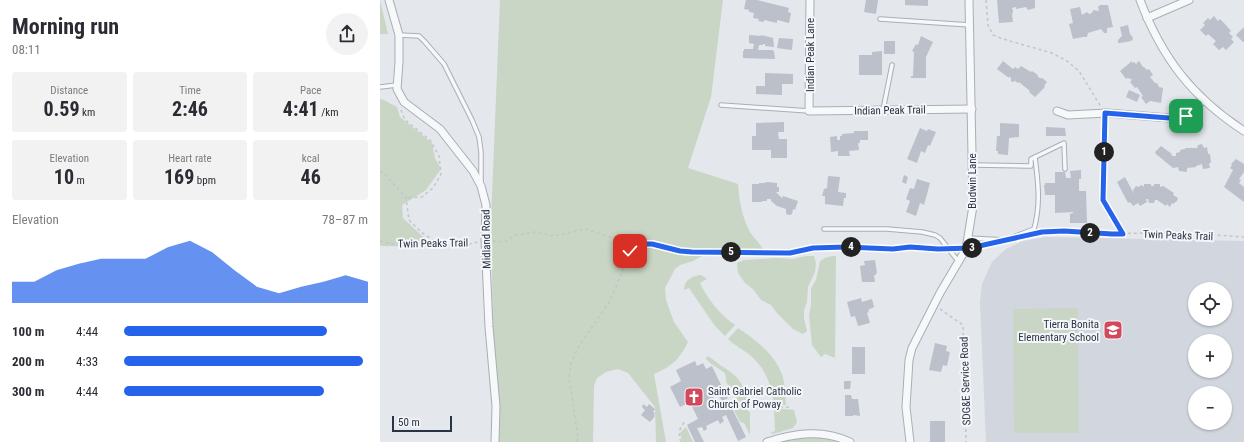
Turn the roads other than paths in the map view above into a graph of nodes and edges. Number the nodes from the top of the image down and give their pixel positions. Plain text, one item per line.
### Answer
1 (389, 0) edge
2 (810, 0) edge
3 (969, 0) edge
4 (1140, 0) edge
5 (1189, 0) edge
6 (1147, 18) junction
7 (880, 19) dead end
8 (970, 25) junction
9 (399, 35) junction
10 (892, 66) dead end
11 (397, 85) junction
12 (380, 87) edge
13 (1203, 100) junction
14 (721, 104) dead end
15 (972, 109) junction
16 (809, 110) junction
17 (883, 110) junction
18 (1057, 111) dead end
19 (1244, 131) edge
20 (1035, 157) junction
21 (972, 165) junction
22 (1065, 169) dead end
23 (481, 186) junction
24 (824, 229) dead end
25 (968, 238) junction
26 (959, 262) junction
27 (495, 442) edge
28 (767, 442) edge
29 (850, 442) edge
30 (910, 442) edge

1 - 9 street
2 - 16 street, Indian Peak Lane
3 - 8 street, Budwin Lane
4 - 6 street
5 - 6 street
6 - 13 street
7 - 8 lane
8 - 15 street, Budwin Lane
9 - 11 street
9 - 23 lane
10 - 17 lane
11 - 12 lane
11 - 23 street, Midland Road
13 - 18 street
13 - 19 street
14 - 16 lane
15 - 17 street, Indian Peak Trail
15 - 21 street, Budwin Lane
16 - 17 street, Indian Peak Trail
20 - 21 lane
20 - 22 lane
20 - 25 lane
21 - 25 street, Budwin Lane
23 - 27 street, Midland Road
24 - 26 lane
25 - 26 street, Budwin Lane
26 - 30 street, Budwin Lane
28 - 29 street

